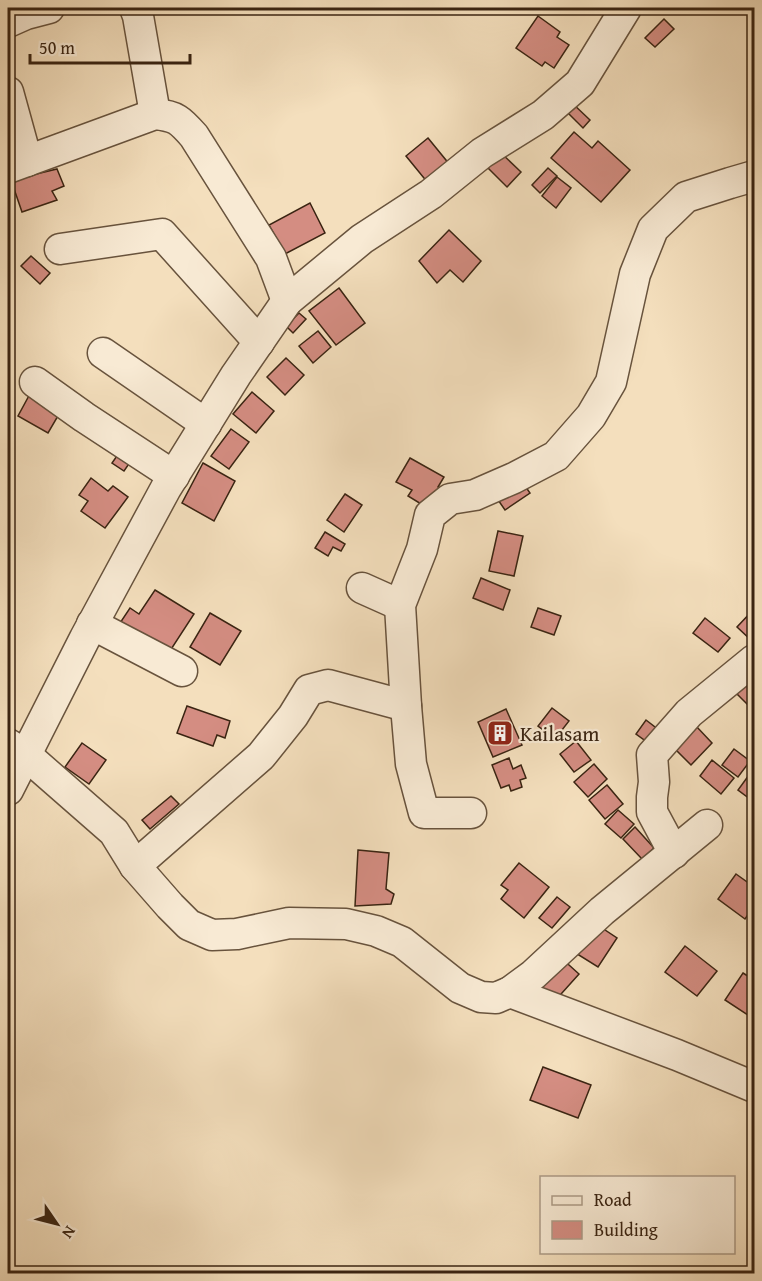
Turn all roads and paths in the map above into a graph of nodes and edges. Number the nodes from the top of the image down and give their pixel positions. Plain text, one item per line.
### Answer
1 (49, 8) edge
2 (135, 8) edge
3 (626, 8) edge
4 (8, 22) edge
5 (8, 92) edge
6 (154, 114) junction
7 (17, 165) edge
8 (754, 177) edge
9 (60, 249) dead end
10 (287, 301) junction
11 (259, 342) junction
12 (103, 353) dead end
13 (35, 382) dead end
14 (206, 424) junction
15 (174, 476) junction
16 (363, 588) dead end
17 (400, 604) junction
18 (92, 624) junction
19 (754, 660) edge
20 (182, 671) dead end
21 (406, 706) junction
22 (17, 749) edge
23 (8, 790) edge
24 (471, 813) dead end
25 (706, 825) dead end
26 (674, 853) junction
27 (135, 866) junction
28 (510, 992) junction
29 (754, 1087) edge

1 - 4 street
2 - 6 street
3 - 10 street
5 - 7 street
6 - 7 street
6 - 10 street
8 - 17 street
9 - 11 street
10 - 11 street
11 - 14 street
12 - 14 street
13 - 15 street
14 - 15 street
15 - 18 street
16 - 17 street
17 - 21 street
18 - 20 street
18 - 22 street
19 - 26 street
21 - 24 street
21 - 27 street
22 - 23 street
22 - 27 street
25 - 26 street
26 - 28 street
27 - 28 street
28 - 29 street

